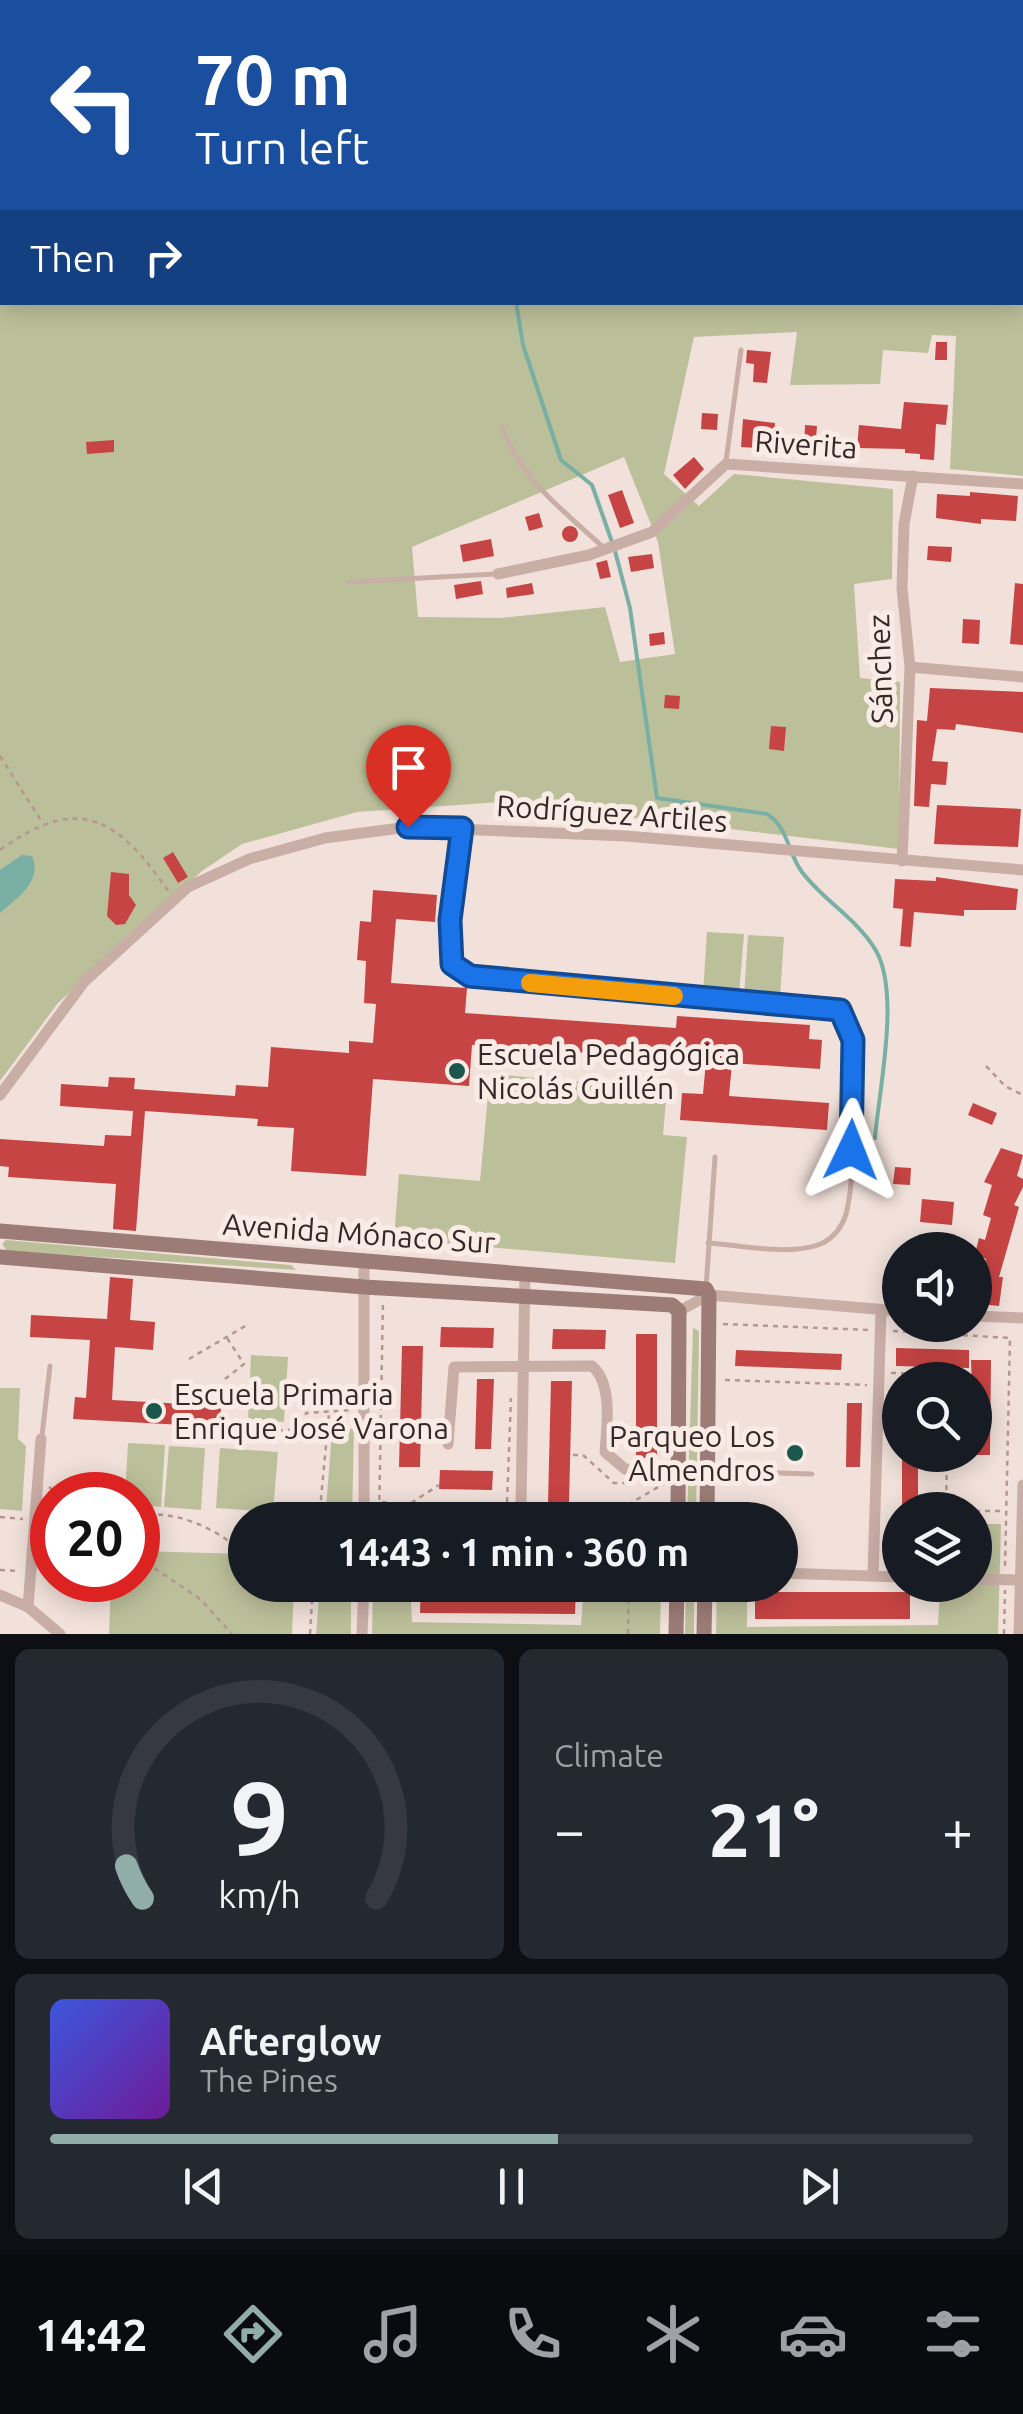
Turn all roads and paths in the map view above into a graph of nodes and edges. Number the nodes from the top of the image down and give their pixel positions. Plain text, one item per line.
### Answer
1 (741, 350) dead end
2 (502, 428) dead end
3 (726, 464) junction
4 (913, 476) junction
5 (1023, 484) edge
6 (606, 550) junction
7 (498, 574) joint
8 (349, 582) dead end
9 (910, 667) junction
10 (1023, 676) edge
11 (0, 756) edge
12 (42, 823) junction
13 (462, 828) junction
14 (0, 850) edge
15 (902, 861) junction
16 (1023, 870) edge
17 (174, 900) junction
18 (986, 1066) dead end
19 (1023, 1094) edge
20 (0, 1095) edge
21 (715, 1157) dead end
22 (0, 1231) edge
23 (708, 1244) junction
24 (0, 1258) edge
25 (364, 1262) junction
26 (525, 1273) junction
27 (364, 1287) junction
28 (707, 1292) junction
29 (524, 1296) junction
30 (384, 1300) dead end
31 (680, 1310) junction
32 (880, 1310) joint
33 (992, 1317) edge
34 (1023, 1318) edge
35 (247, 1326) dead end
36 (879, 1330) junction
37 (720, 1336) dead end
38 (226, 1337) junction
39 (188, 1359) dead end
40 (523, 1364) junction
41 (50, 1366) dead end
42 (225, 1378) dead end
43 (878, 1379) junction
44 (882, 1379) edge
45 (720, 1380) dead end
46 (364, 1409) junction
47 (329, 1412) junction
48 (248, 1432) dead end
49 (42, 1440) joint
50 (448, 1444) dead end
51 (708, 1471) junction
52 (39, 1472) edge
53 (812, 1474) dead end
54 (673, 1476) junction
55 (439, 1485) dead end
56 (1023, 1485) edge
57 (321, 1502) edge
58 (364, 1502) edge
59 (379, 1502) edge
60 (414, 1502) edge
61 (521, 1502) edge
62 (631, 1502) edge
63 (676, 1502) edge
64 (707, 1502) edge
65 (992, 1511) edge
66 (1006, 1511) junction
67 (160, 1516) edge
68 (0, 1517) edge
69 (30, 1520) edge
70 (228, 1539) edge
71 (0, 1570) edge
72 (30, 1572) joint
73 (160, 1572) edge
74 (798, 1574) edge
75 (874, 1576) junction
76 (882, 1576) edge
77 (992, 1580) edge
78 (1004, 1580) junction
79 (1020, 1580) junction
80 (0, 1595) edge
81 (312, 1602) edge
82 (363, 1602) edge
83 (629, 1602) edge
84 (677, 1602) edge
85 (705, 1602) edge
86 (28, 1607) junction
87 (60, 1634) edge
88 (232, 1634) edge
89 (310, 1634) edge
90 (362, 1634) edge
91 (628, 1634) edge
92 (676, 1634) edge
93 (704, 1634) edge
94 (1004, 1634) edge
95 (1019, 1634) edge

1 - 3 lane
2 - 6 lane
3 - 4 street, Riverita
3 - 6 street, Riverita
4 - 5 street, Riverita
4 - 9 street, Sánchez
6 - 7 street, Riverita
7 - 8 lane
9 - 10 street
9 - 15 street, Sánchez
11 - 12 path
12 - 14 path
12 - 17 path
13 - 15 street, Rodríguez Artiles
13 - 17 street, Rodríguez Artiles
13 - 23 lane
15 - 16 street, Rodríguez Artiles
17 - 20 street, Rodríguez Artiles
18 - 19 path
21 - 23 lane
22 - 25 main road, Avenida Mónaco Sur
23 - 28 lane
24 - 27 main road, Avenida Mónaco Sur
25 - 26 main road, Avenida Mónaco Sur
25 - 27 street
26 - 28 main road, Avenida Mónaco Sur
26 - 29 street
27 - 29 main road, Avenida Mónaco Sur
27 - 46 street
28 - 31 street
28 - 32 street
28 - 51 main road
29 - 31 main road, Avenida Mónaco Sur
29 - 40 street
30 - 59 path
31 - 54 main road
32 - 36 street
33 - 34 street
35 - 38 path
36 - 37 path
36 - 43 street
36 - 66 path
38 - 39 path
38 - 42 path
40 - 50 street
40 - 54 street
40 - 61 street
41 - 49 lane
43 - 44 path
43 - 45 path
43 - 75 street
46 - 47 path
46 - 58 street
47 - 48 path
47 - 57 path
49 - 52 street
51 - 53 lane
51 - 64 main road
54 - 62 path
54 - 63 main road
55 - 60 path
56 - 79 street
65 - 66 path
66 - 78 path
67 - 70 path
68 - 69 path
71 - 72 path
72 - 86 street
73 - 88 path
74 - 75 street
75 - 76 street
77 - 78 street
78 - 79 street
78 - 94 path
79 - 95 street
80 - 86 street
81 - 89 path
82 - 90 street
83 - 91 path
84 - 92 main road
85 - 93 main road
86 - 87 street

